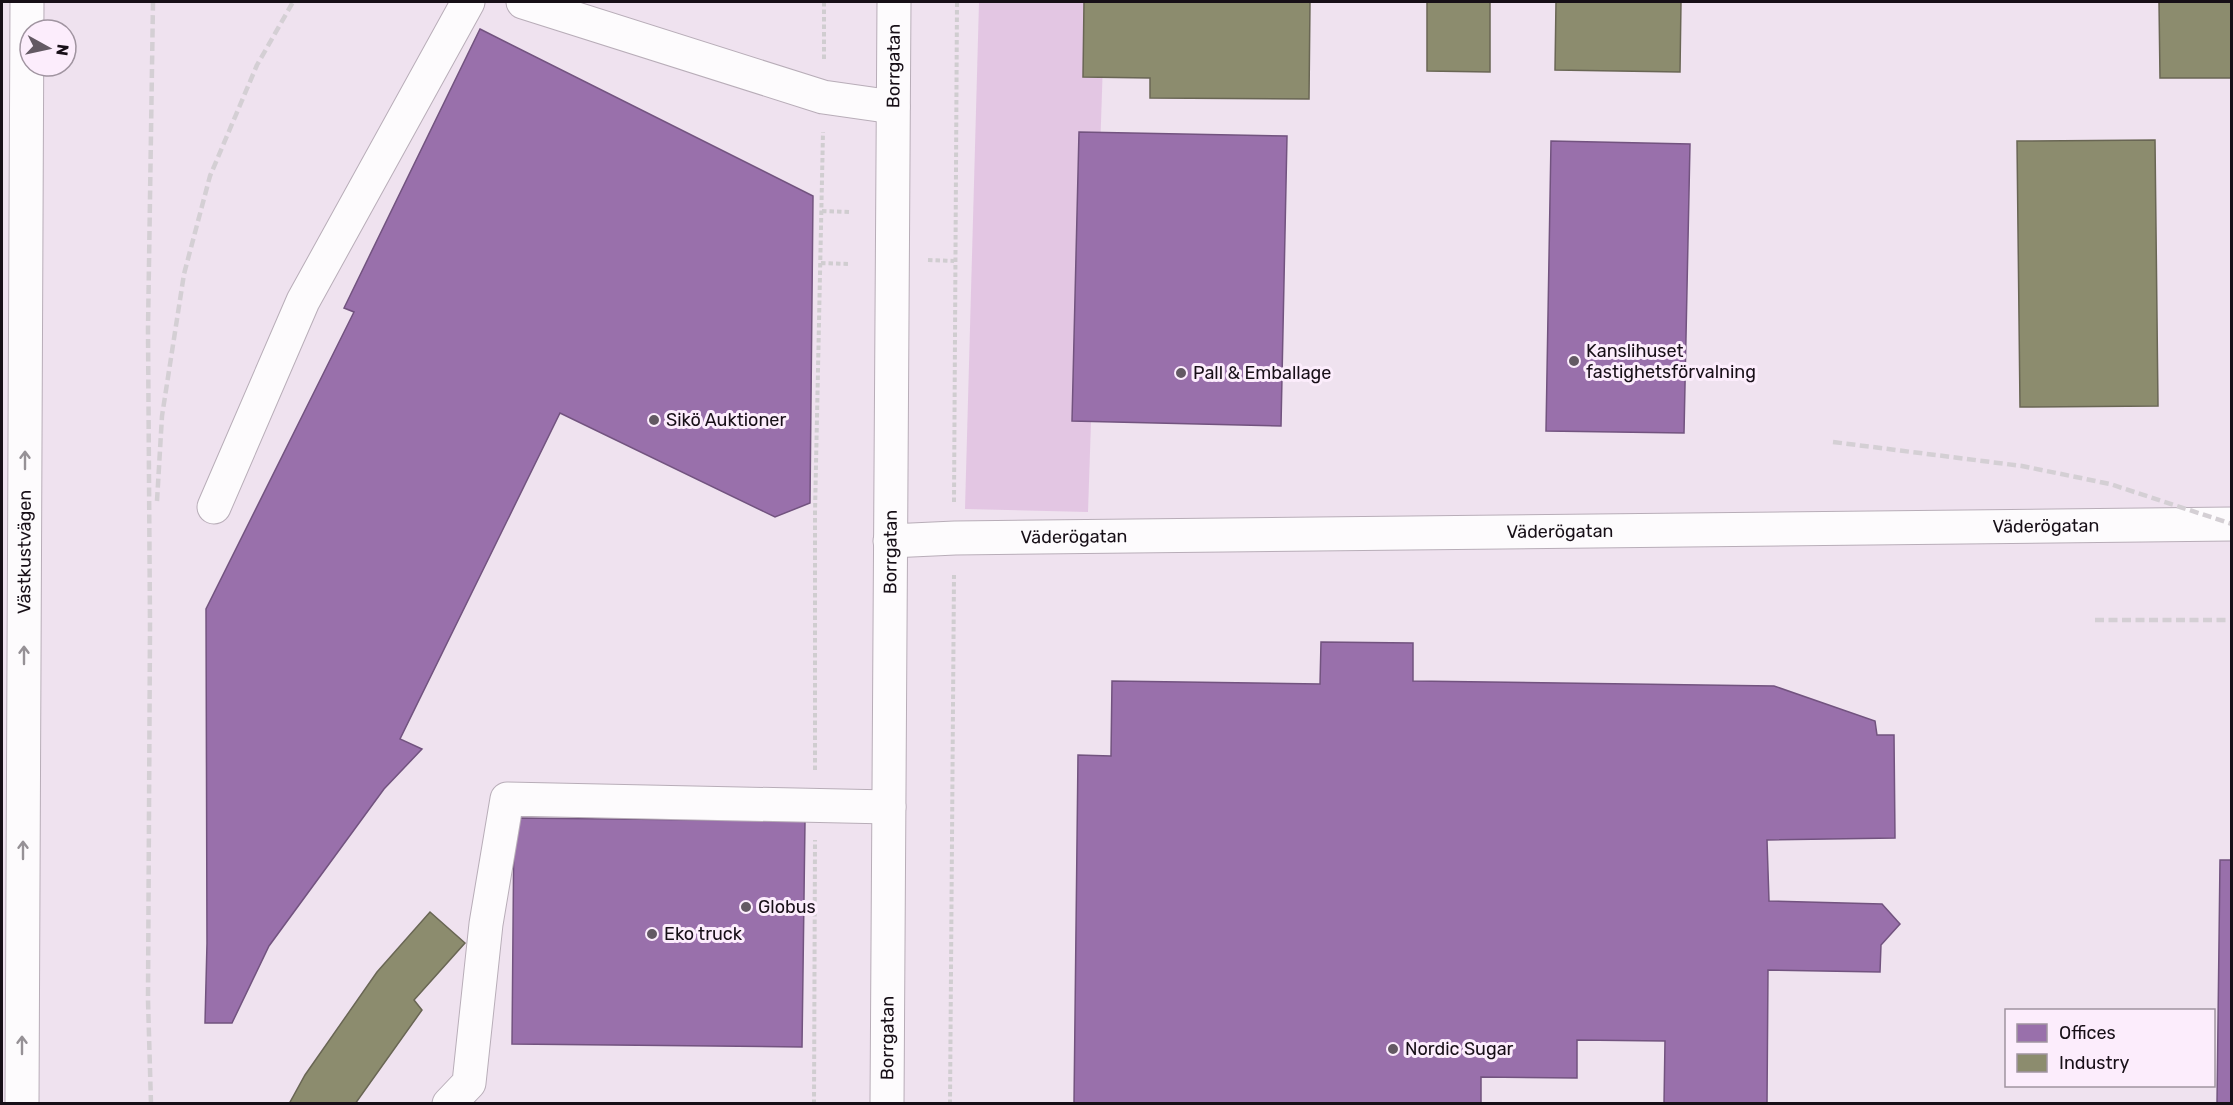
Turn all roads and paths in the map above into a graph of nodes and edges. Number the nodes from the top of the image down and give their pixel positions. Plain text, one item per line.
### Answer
1 (27, 2) edge
2 (468, 2) edge
3 (523, 2) edge
4 (824, 2) edge
5 (894, 2) edge
6 (823, 97) junction
7 (893, 108) junction
8 (822, 211) junction
9 (850, 212) dead end
10 (927, 260) dead end
11 (954, 261) dead end
12 (821, 263) junction
13 (848, 264) dead end
14 (214, 507) dead end
15 (2232, 524) edge
16 (890, 541) junction
17 (815, 806) junction
18 (889, 807) junction
19 (21, 1104) edge
20 (449, 1104) edge
21 (814, 1104) edge
22 (887, 1104) edge

19 -> 1 street, Västkustvägen
2 - 14 street
3 - 6 street
4 - 6 path
5 - 7 street, Borrgatan
6 - 7 street
6 - 8 path
7 - 16 street, Borrgatan
8 - 9 path
8 - 12 path
10 - 11 path
12 - 13 path
12 - 17 path
15 - 16 street, Väderögatan
16 - 18 street, Borrgatan
17 - 18 street
17 - 20 street
17 - 21 path
18 - 22 street, Borrgatan

